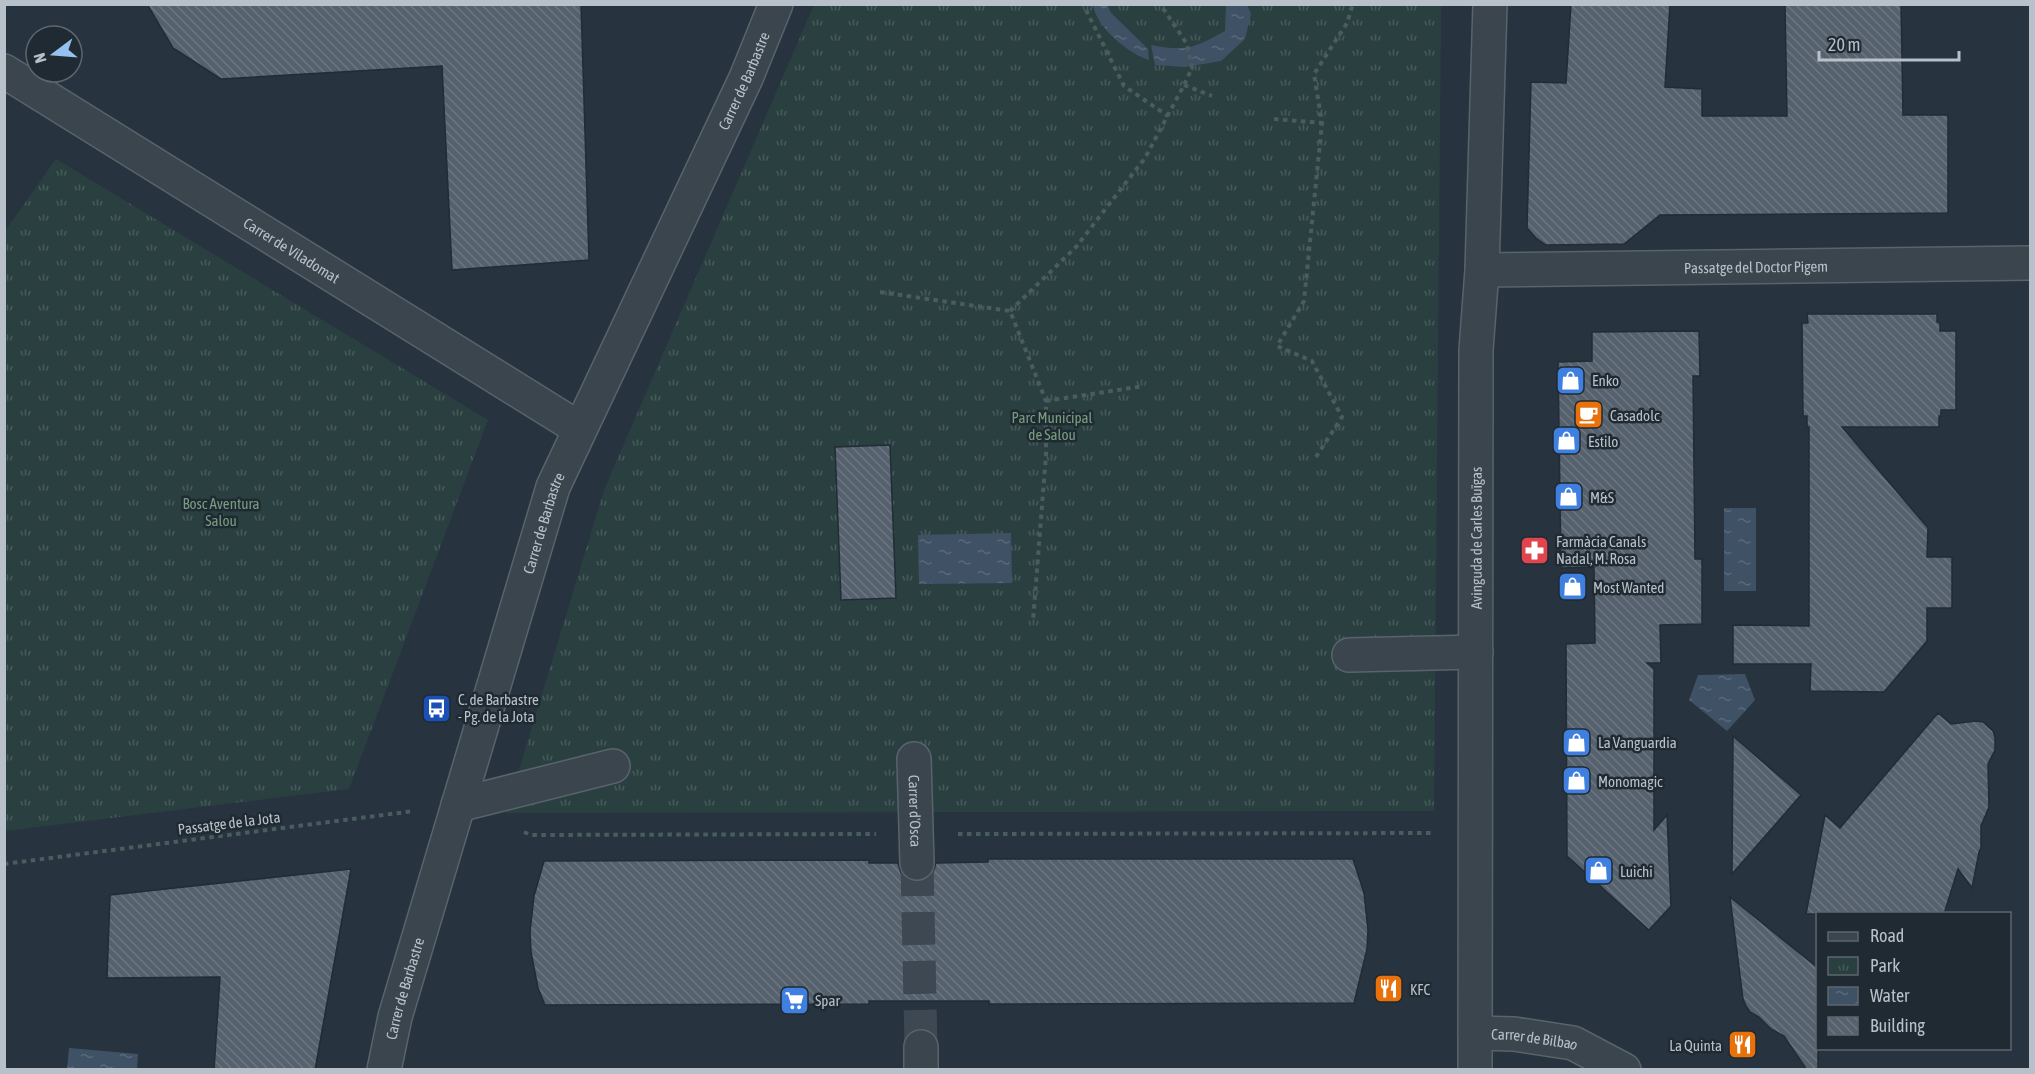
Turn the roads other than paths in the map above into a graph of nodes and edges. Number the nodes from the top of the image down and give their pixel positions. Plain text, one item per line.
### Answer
1 (777, 4) edge
2 (1490, 4) edge
3 (4, 71) edge
4 (2031, 263) edge
5 (1482, 270) junction
6 (580, 429) junction
7 (1476, 652) junction
8 (1349, 655) dead end
9 (914, 759) dead end
10 (613, 766) dead end
11 (458, 805) junction
12 (916, 849) tunnel mouth
13 (1475, 1033) junction
14 (384, 1070) edge
15 (1475, 1070) edge
16 (1624, 1070) edge

1 - 6 street, Carrer de Barbastre
2 - 5 street, Avinguda de Carles Buïgas
3 - 6 street, Carrer de Viladomat
4 - 5 street, Passatge del Doctor Pigem
5 - 7 street, Avinguda de Carles Buïgas
6 - 11 street, Carrer de Barbastre
7 - 8 street
7 - 13 street, Avinguda de Carles Buïgas
9 - 12 street, Carrer d'Osca
10 - 11 street
11 - 14 street, Carrer de Barbastre
13 - 15 street, Avinguda de Carles Buïgas
13 - 16 street, Carrer de Bilbao

